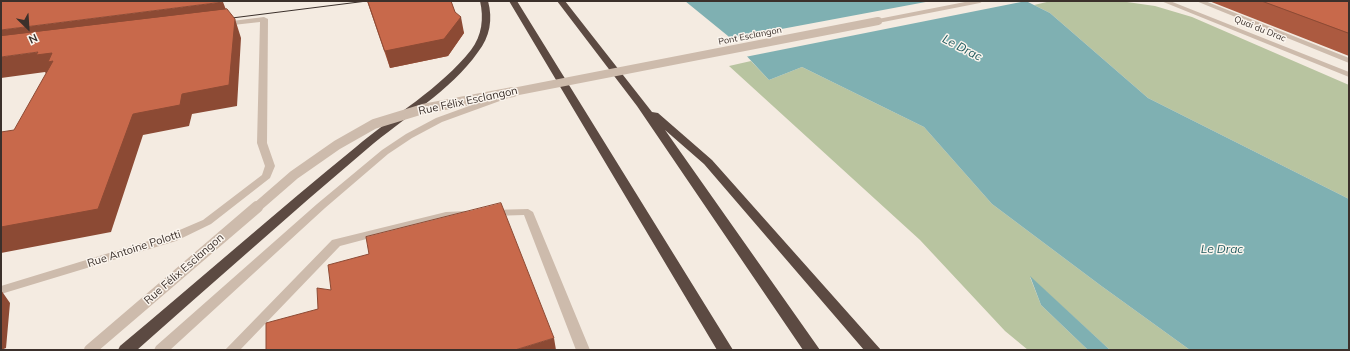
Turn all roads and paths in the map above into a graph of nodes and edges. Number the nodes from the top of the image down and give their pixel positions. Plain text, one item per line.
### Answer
1 (484, 1) edge
2 (513, 1) edge
3 (561, 1) edge
4 (980, 1) edge
5 (1164, 1) edge
6 (1199, 1) edge
7 (217, 25) edge
8 (1349, 61) edge
9 (1349, 75) edge
10 (523, 89) junction
11 (641, 104) junction
12 (1, 290) edge
13 (90, 350) edge
14 (126, 350) edge
15 (160, 350) edge
16 (232, 350) edge
17 (583, 350) edge
18 (726, 350) edge
19 (812, 350) edge
20 (873, 350) edge

1 - 14 highway
2 - 18 highway
3 - 11 highway
4 - 10 street, Pont Esclangon, bridge
5 - 9 street, Quai du Drac
6 - 8 street, Quai du Drac
7 - 12 street, Rue Antoine Polotti
10 - 13 street, Rue Félix Esclangon, bridge
10 - 15 street, Rue Félix Esclangon, bridge
11 - 19 highway
11 - 20 highway
16 - 17 street

